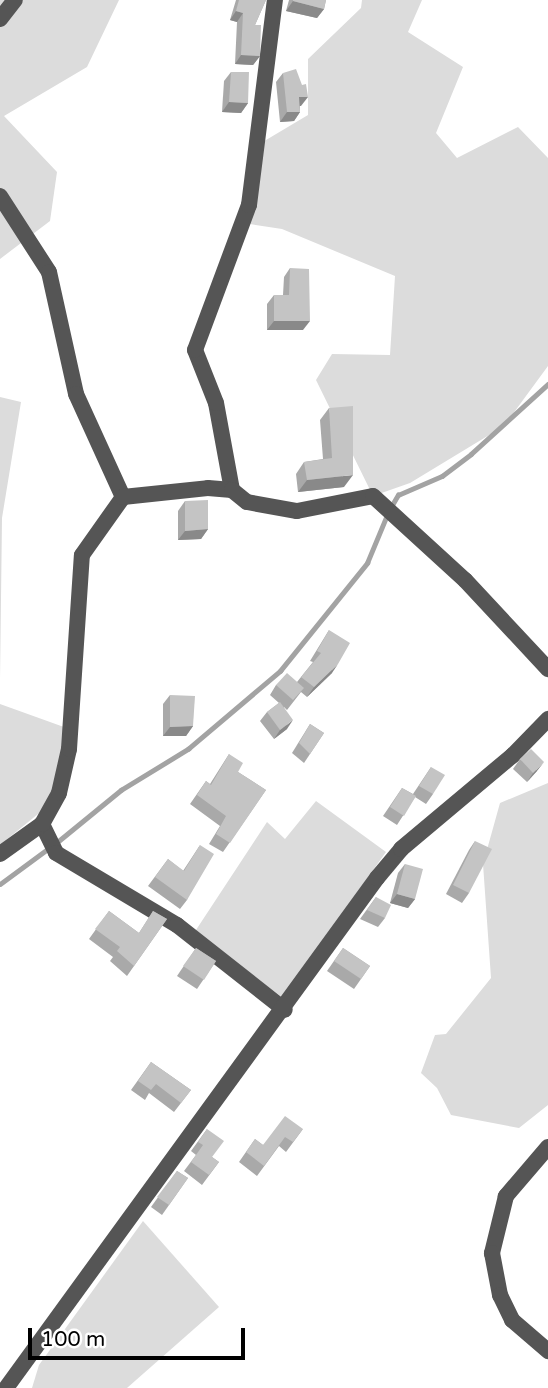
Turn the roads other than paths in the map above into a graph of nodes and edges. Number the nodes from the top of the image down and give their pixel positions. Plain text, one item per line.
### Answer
1 (15, 0) edge
2 (275, 0) edge
3 (0, 19) edge
4 (0, 196) edge
5 (232, 490) junction
6 (123, 497) junction
7 (548, 669) edge
8 (548, 719) edge
9 (45, 830) junction
10 (0, 854) edge
11 (285, 1010) junction
12 (548, 1147) edge
13 (548, 1351) edge
14 (6, 1388) edge

1 - 3 street
2 - 5 street
4 - 6 street
5 - 6 street
5 - 7 street
6 - 9 street
8 - 11 street
9 - 10 street
9 - 11 street
11 - 14 street
12 - 13 street

